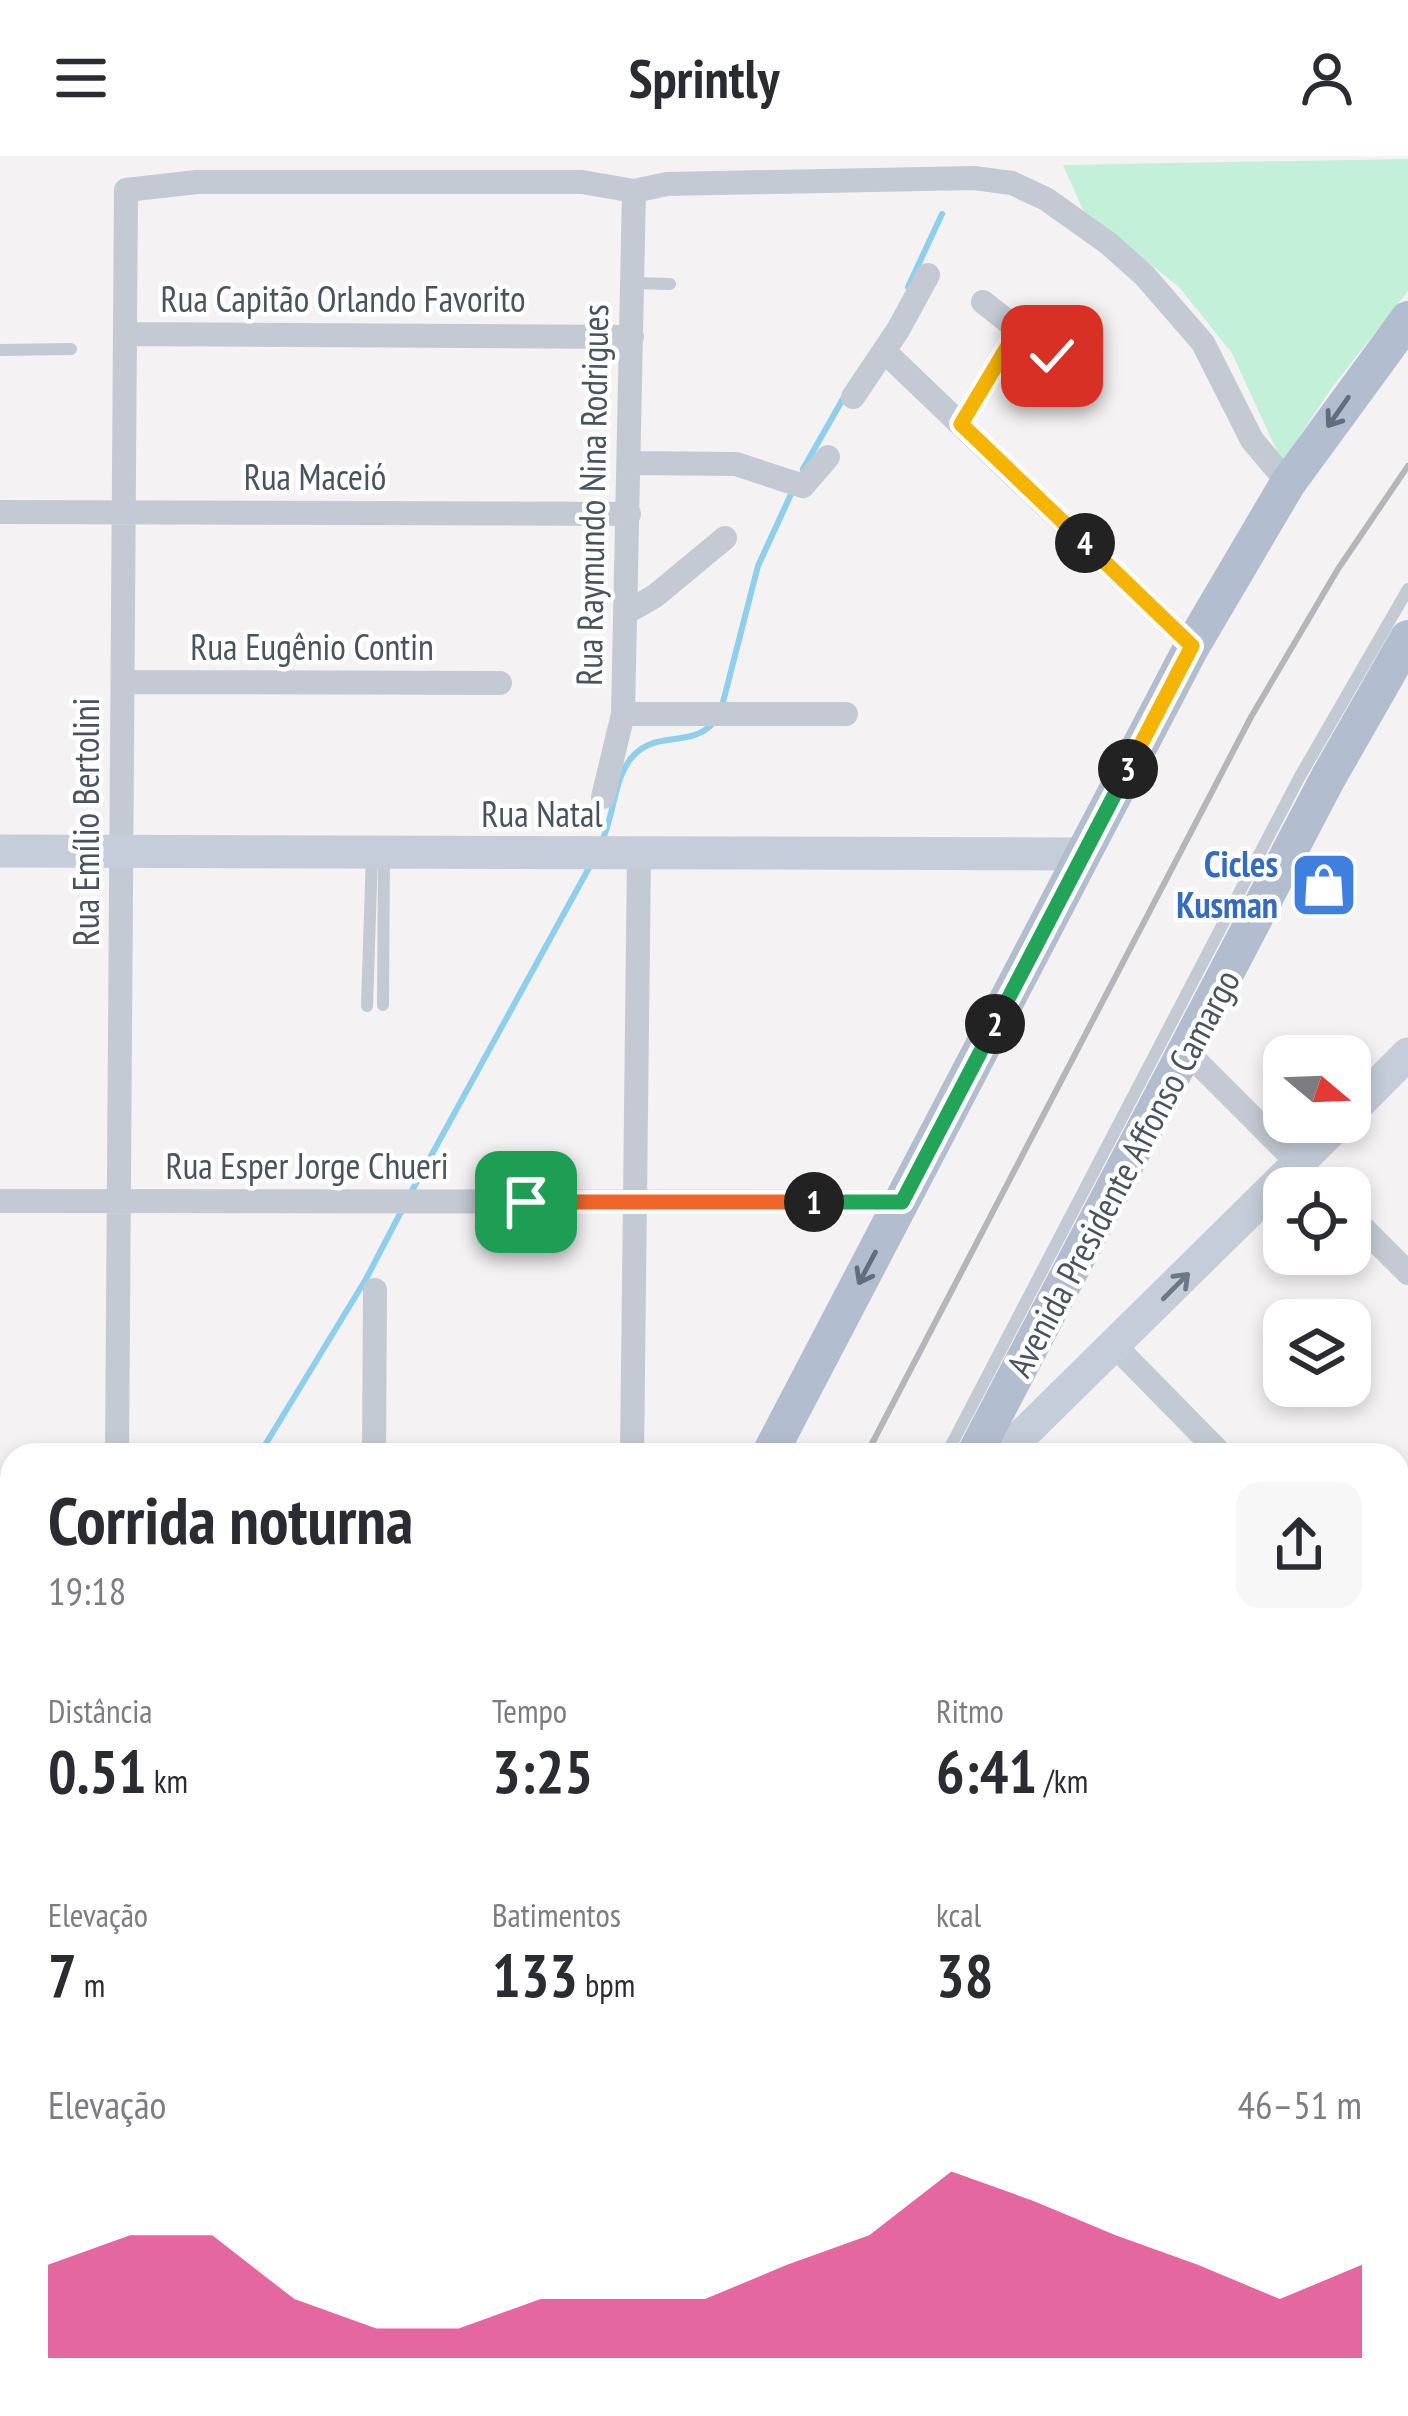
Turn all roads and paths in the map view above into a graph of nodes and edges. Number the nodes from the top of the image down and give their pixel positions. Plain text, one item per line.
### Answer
1 (634, 191) junction
2 (928, 275) dead end
3 (633, 284) junction
4 (670, 284) dead end
5 (983, 302) dead end
6 (1408, 319) edge
7 (1018, 329) junction
8 (125, 334) junction
9 (632, 337) junction
10 (71, 349) dead end
11 (0, 350) edge
12 (884, 351) junction
13 (1052, 356) dead end
14 (853, 397) dead end
15 (961, 424) junction
16 (828, 457) dead end
17 (630, 463) junction
18 (1288, 483) junction
19 (0, 512) edge
20 (124, 513) junction
21 (629, 514) junction
22 (725, 538) dead end
23 (1408, 590) edge
24 (627, 612) junction
25 (1408, 638) edge
26 (1192, 646) junction
27 (123, 682) junction
28 (500, 683) dead end
29 (623, 714) junction
30 (846, 714) dead end
31 (603, 797) dead end
32 (0, 851) edge
33 (122, 853) junction
34 (378, 853) junction
35 (616, 854) junction
36 (1084, 854) junction
37 (383, 1005) dead end
38 (367, 1006) dead end
39 (1187, 1052) junction
40 (1408, 1054) edge
41 (1371, 1091) edge
42 (1319, 1143) edge
43 (1298, 1164) junction
44 (1301, 1167) edge
45 (119, 1201) junction
46 (0, 1202) edge
47 (635, 1202) junction
48 (902, 1202) junction
49 (1371, 1236) edge
50 (1408, 1274) edge
51 (375, 1290) dead end
52 (1115, 1346) junction
53 (117, 1443) edge
54 (374, 1443) edge
55 (632, 1443) edge
56 (775, 1443) edge
57 (952, 1443) edge
58 (980, 1443) edge
59 (1014, 1443) edge
60 (1210, 1443) edge

1 - 3 street, Rua Raymundo Nina Rodrigues
1 - 8 street, Rua Emílio Bertolini
1 - 18 street
2 - 12 street
3 - 4 lane
3 - 9 street, Rua Raymundo Nina Rodrigues
5 - 7 street
6 -> 18 main road
7 - 13 street
7 - 15 street
8 - 9 street, Rua Capitão Orlando Favorito
8 - 20 street, Rua Emílio Bertolini
9 - 17 street, Rua Raymundo Nina Rodrigues
10 - 11 lane
12 - 14 street
12 - 15 street
15 - 26 street
16 - 17 street
17 - 21 street, Rua Raymundo Nina Rodrigues
18 - 26 main road
19 - 20 street, Rua Maceió
20 - 21 street, Rua Maceió
20 - 27 street, Rua Emílio Bertolini
21 - 24 street, Rua Raymundo Nina Rodrigues
22 - 24 street
23 - 57 lane
24 - 29 street, Rua Raymundo Nina Rodrigues
25 - 39 main road, Avenida Presidente Affonso Camargo
26 - 36 main road
27 - 28 street, Rua Eugênio Contin
27 - 33 street, Rua Emílio Bertolini
29 - 30 street
29 - 31 street, Rua Raymundo Nina Rodrigues
32 - 33 street, Rua Natal
33 - 34 street, Rua Natal
33 - 45 street, Rua Emílio Bertolini
34 - 35 street, Rua Natal
34 - 37 lane
34 - 38 lane
35 - 36 street, Rua Natal
35 - 47 street
36 - 48 main road
39 - 43 street
39 - 58 main road, Avenida Presidente Affonso Camargo
40 - 41 street
42 - 43 street
43 - 44 street
52 -> 43 street
45 - 46 street, Rua Esper Jorge Chueri
45 - 47 street, Rua Esper Jorge Chueri
45 - 53 street, Rua Emílio Bertolini
47 - 48 street, Rua Esper Jorge Chueri
47 - 55 street
48 -> 56 main road
49 - 50 street
51 - 54 street
52 - 59 street
52 - 60 street

